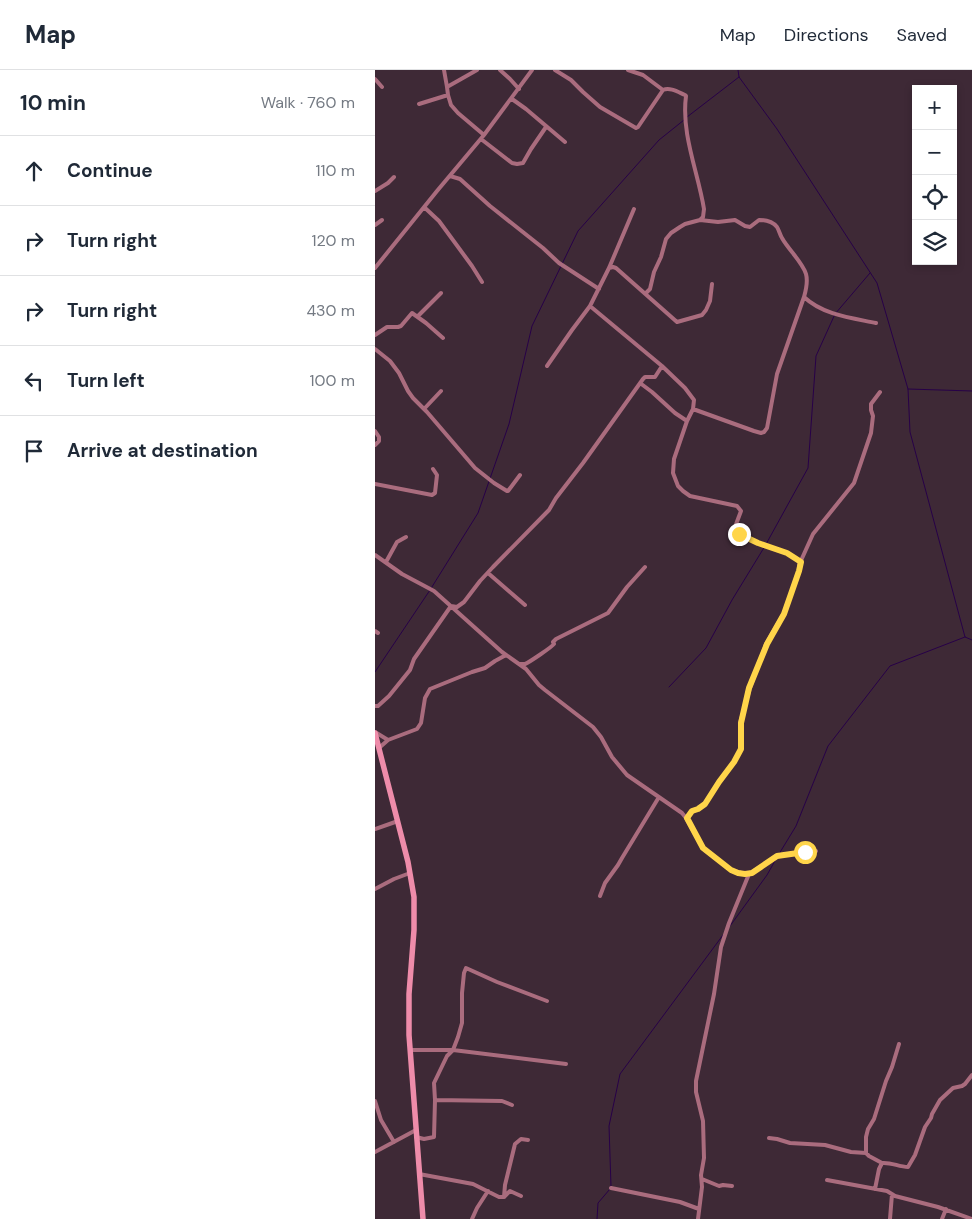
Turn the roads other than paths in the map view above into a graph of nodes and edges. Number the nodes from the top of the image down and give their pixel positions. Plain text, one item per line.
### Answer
1 (444, 70) edge
2 (477, 70) edge
3 (500, 70) edge
4 (532, 70) edge
5 (555, 70) edge
6 (627, 70) edge
7 (375, 79) edge
8 (382, 87) dead end
9 (447, 87) junction
10 (519, 89) junction
11 (663, 90) junction
12 (448, 95) junction
13 (512, 99) junction
14 (419, 104) dead end
15 (547, 127) junction
16 (482, 137) junction
17 (565, 142) dead end
18 (450, 176) junction
19 (394, 177) dead end
20 (375, 192) edge
21 (425, 207) junction
22 (634, 208) dead end
23 (382, 220) dead end
24 (700, 220) junction
25 (375, 225) edge
26 (375, 268) edge
27 (609, 268) junction
28 (482, 282) dead end
29 (712, 284) dead end
30 (599, 289) junction
31 (441, 293) dead end
32 (645, 293) junction
33 (804, 297) junction
34 (590, 306) junction
35 (418, 316) junction
36 (876, 323) dead end
37 (375, 335) edge
38 (443, 338) dead end
39 (375, 349) edge
40 (547, 366) dead end
41 (662, 366) junction
42 (640, 383) junction
43 (441, 391) dead end
44 (880, 392) dead end
45 (693, 409) junction
46 (424, 410) junction
47 (687, 421) junction
48 (375, 431) edge
49 (375, 444) edge
50 (433, 469) dead end
51 (520, 475) dead end
52 (375, 484) edge
53 (406, 537) dead end
54 (375, 555) edge
55 (386, 562) junction
56 (801, 562) junction
57 (645, 566) dead end
58 (487, 573) junction
59 (525, 605) dead end
60 (451, 606) junction
61 (506, 655) junction
62 (520, 664) junction
63 (375, 706) edge
64 (375, 732) edge
65 (388, 740) junction
66 (379, 748) junction
67 (659, 797) junction
68 (687, 818) junction
69 (398, 821) junction
70 (375, 829) edge
71 (817, 851) dead end
72 (410, 873) junction
73 (749, 874) junction
74 (375, 889) edge
75 (600, 896) dead end
76 (547, 1000) dead end
77 (899, 1044) dead end
78 (410, 1050) junction
79 (453, 1050) junction
80 (566, 1064) dead end
81 (972, 1075) edge
82 (375, 1100) edge
83 (435, 1100) junction
84 (512, 1105) dead end
85 (416, 1134) junction
86 (769, 1138) dead end
87 (528, 1140) dead end
88 (394, 1142) junction
89 (375, 1152) edge
90 (866, 1154) junction
91 (882, 1163) junction
92 (419, 1174) junction
93 (702, 1179) junction
94 (827, 1180) dead end
95 (732, 1186) dead end
96 (611, 1188) dead end
97 (875, 1189) junction
98 (488, 1191) junction
99 (892, 1194) junction
100 (521, 1196) dead end
101 (504, 1197) junction
102 (699, 1208) junction
103 (945, 1209) junction
104 (972, 1218) edge
105 (423, 1219) edge
106 (472, 1219) edge
107 (698, 1219) edge
108 (890, 1219) edge
109 (943, 1219) edge

1 - 9 street
2 - 9 street
3 - 10 street
4 - 10 street
5 - 11 street
6 - 11 street
7 - 8 street
9 - 12 street
10 - 13 street
11 - 24 street
12 - 14 street
12 - 16 street
13 - 15 street
13 - 16 street
15 - 16 street
15 - 17 street
16 - 18 street
18 - 21 street
18 - 30 street
19 - 20 street
21 - 26 street
21 - 28 street
22 - 27 street
23 - 25 street
24 - 32 street
24 - 33 street
27 - 30 street
27 - 32 street
29 - 32 street
30 - 34 street
31 - 35 street
33 - 36 street
33 - 45 street
34 - 40 street
34 - 41 street
35 - 37 street
35 - 38 street
39 - 46 street
41 - 42 street
41 - 45 street
42 - 47 street
42 - 58 street
43 - 46 street
44 - 56 street
45 - 47 street
46 - 51 street
47 - 56 street
48 - 49 street
50 - 52 street
53 - 55 street
54 - 55 street
55 - 60 street
56 - 68 street
57 - 62 street
58 - 59 street
58 - 60 street
60 - 61 street
60 - 63 street
61 - 62 street
61 - 65 street
62 - 67 street
64 - 65 street
64 - 66 main road
65 - 66 street
66 - 69 main road
67 - 68 street
67 - 75 street
68 - 73 street
69 - 70 street
69 - 72 main road
71 - 73 street
72 - 74 street
72 - 78 main road
73 - 93 street
76 - 79 street
77 - 90 street
78 - 79 street
78 - 85 main road
79 - 80 street
79 - 83 street
81 - 91 street
82 - 88 street
83 - 84 street
83 - 85 street
85 - 88 street
85 - 92 main road
86 - 90 street
87 - 101 street
88 - 89 street
90 - 91 street
91 - 97 street
92 - 98 street
92 - 105 main road
93 - 95 street
93 - 102 street
94 - 97 street
96 - 102 street
97 - 99 street
98 - 101 street
98 - 106 street
99 - 103 street
99 - 108 street
100 - 101 street
102 - 107 street
103 - 104 street
103 - 109 street

